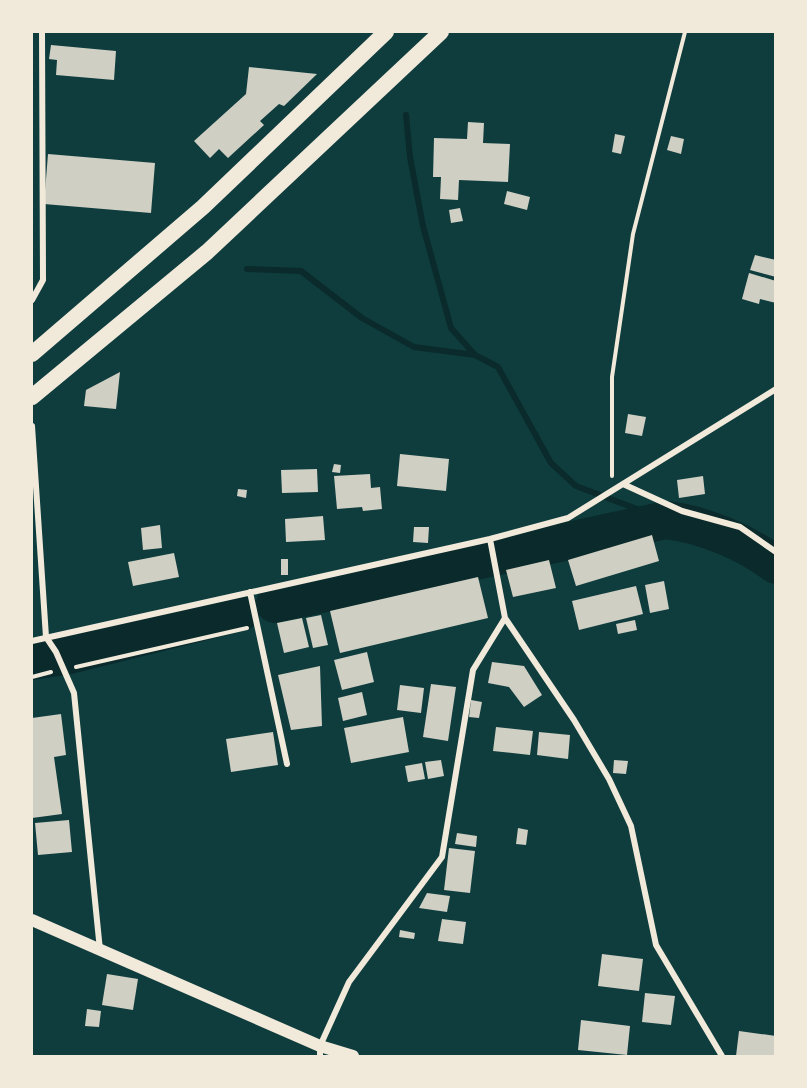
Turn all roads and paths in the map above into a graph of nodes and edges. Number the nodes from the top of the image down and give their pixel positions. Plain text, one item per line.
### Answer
1 (386, 32) edge
2 (441, 32) edge
3 (685, 32) edge
4 (32, 34) edge
5 (42, 34) edge
6 (32, 300) edge
7 (32, 352) edge
8 (776, 389) edge
9 (32, 397) edge
10 (32, 426) edge
11 (623, 484) junction
12 (609, 492) junction
13 (490, 540) junction
14 (776, 552) edge
15 (250, 592) junction
16 (505, 618) junction
17 (257, 626) junction
18 (45, 637) junction
19 (32, 641) edge
20 (62, 667) junction
21 (32, 677) edge
22 (287, 764) dead end
23 (32, 920) edge
24 (100, 950) junction
25 (320, 1051) edge
26 (353, 1056) edge
27 (722, 1056) edge

1 - 7 highway
2 - 9 highway
3 - 12 path
4 - 5 street
5 - 6 street
8 - 11 street
10 - 18 street
11 - 12 street
11 - 14 street
12 - 13 street
13 - 15 street
13 - 16 street
15 - 17 street
15 - 18 street
16 - 25 street
16 - 27 street
17 - 20 path
17 - 22 street
18 - 19 street
18 - 20 street
20 - 21 path
20 - 24 street
23 - 24 main road
24 - 25 main road
25 - 26 main road

